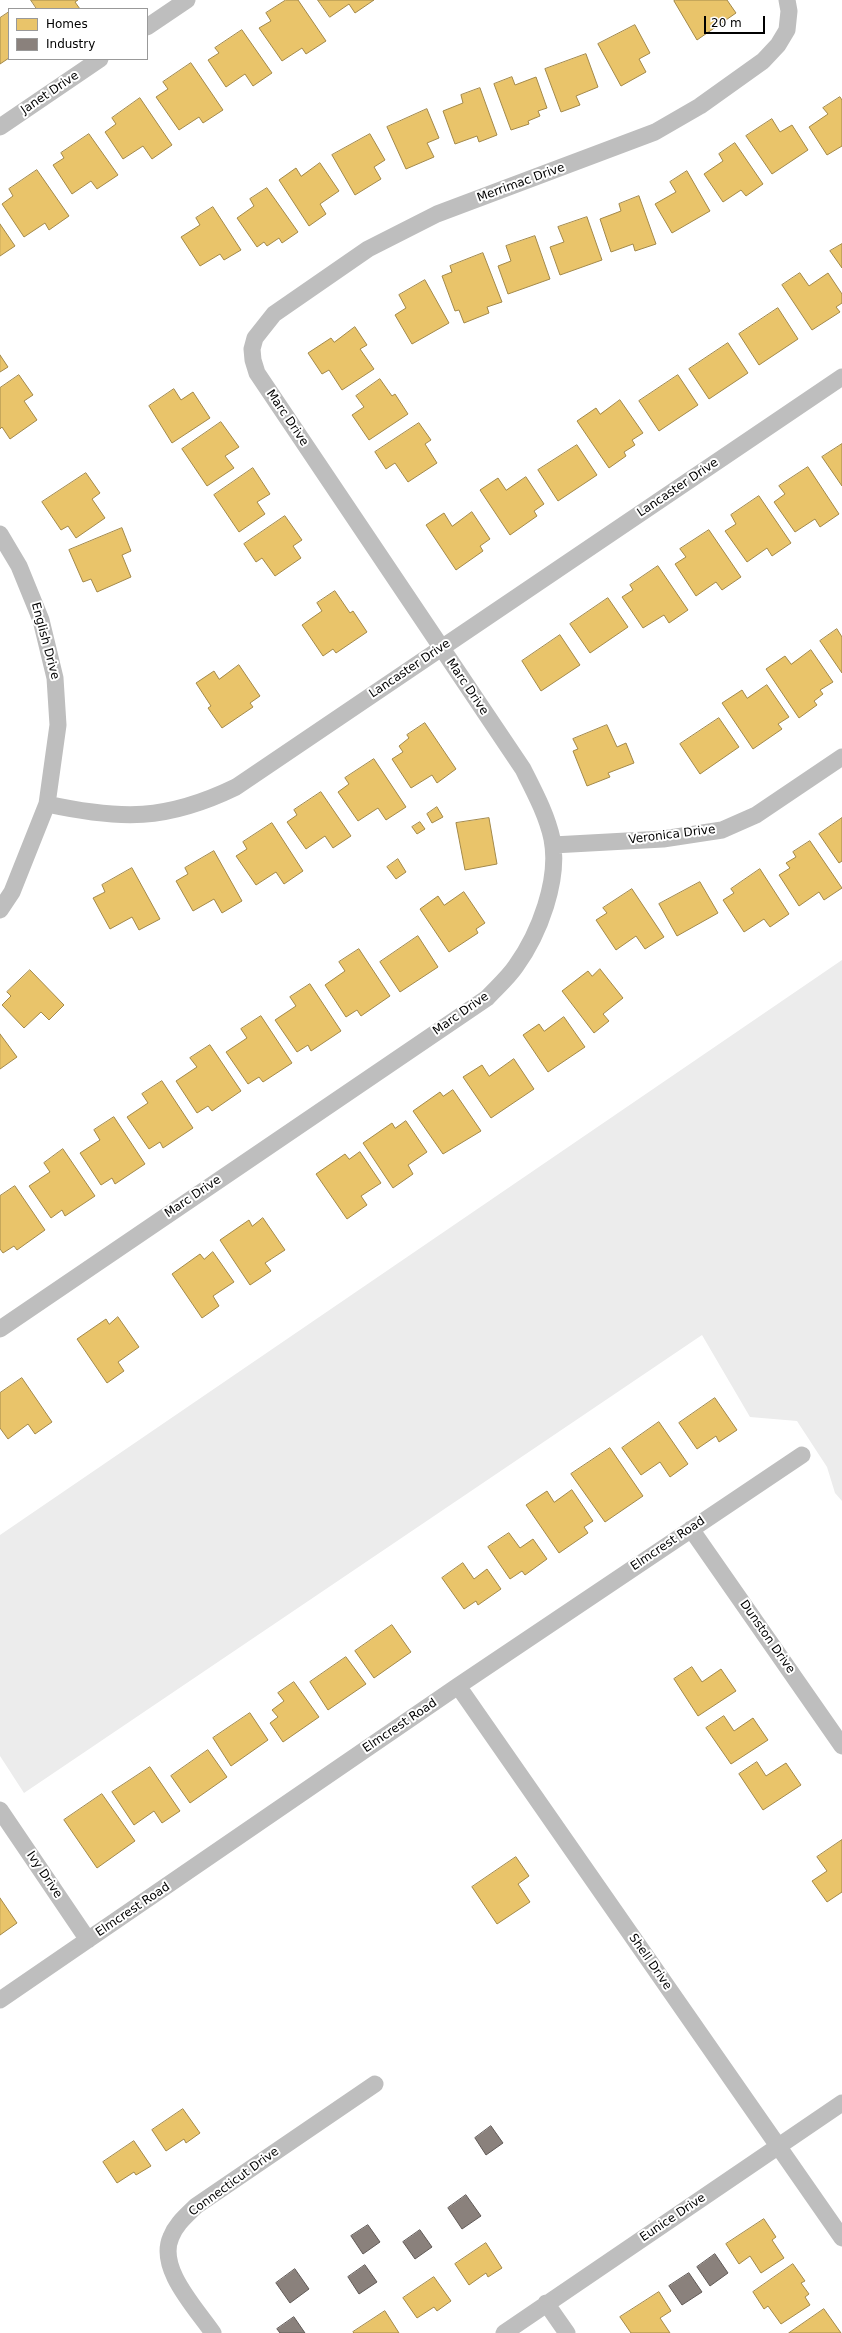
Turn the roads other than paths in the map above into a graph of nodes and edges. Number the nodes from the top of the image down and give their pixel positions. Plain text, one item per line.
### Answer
1 (187, 0) edge
2 (787, 0) edge
3 (148, 26) edge
4 (99, 60) edge
5 (0, 127) edge
6 (255, 338) joint
7 (842, 377) edge
8 (0, 534) edge
9 (441, 648) junction
10 (842, 757) edge
11 (47, 804) junction
12 (553, 845) junction
13 (0, 910) edge
14 (0, 1329) edge
15 (802, 1454) dead end
16 (691, 1529) junction
17 (458, 1686) junction
18 (842, 1746) edge
19 (0, 1810) edge
20 (88, 1940) junction
21 (0, 2000) edge
22 (375, 2084) dead end
23 (842, 2103) edge
24 (778, 2146) junction
25 (842, 2238) edge
26 (546, 2304) junction
27 (213, 2333) edge
28 (504, 2333) edge
29 (567, 2333) edge

1 - 3 street
2 - 6 street, Merrimac Drive
4 - 5 street, Janet Drive
6 - 9 street, Marc Drive
7 - 9 street, Lancaster Drive
8 - 11 street, English Drive
9 - 11 street, Lancaster Drive
9 - 12 street, Marc Drive
10 - 12 street, Veronica Drive
11 - 13 street
12 - 14 street, Marc Drive
15 - 16 street, Elmcrest Road
16 - 17 street, Elmcrest Road
16 - 18 street, Dunston Drive
17 - 20 street, Elmcrest Road
17 - 24 street, Shell Drive
19 - 20 street, Ivy Drive
20 - 21 street, Elmcrest Road
22 - 27 street, Connecticut Drive
23 - 24 street, Eunice Drive
24 - 25 street, Shell Drive
24 - 26 street, Eunice Drive
26 - 28 street, Eunice Drive
26 - 29 street

